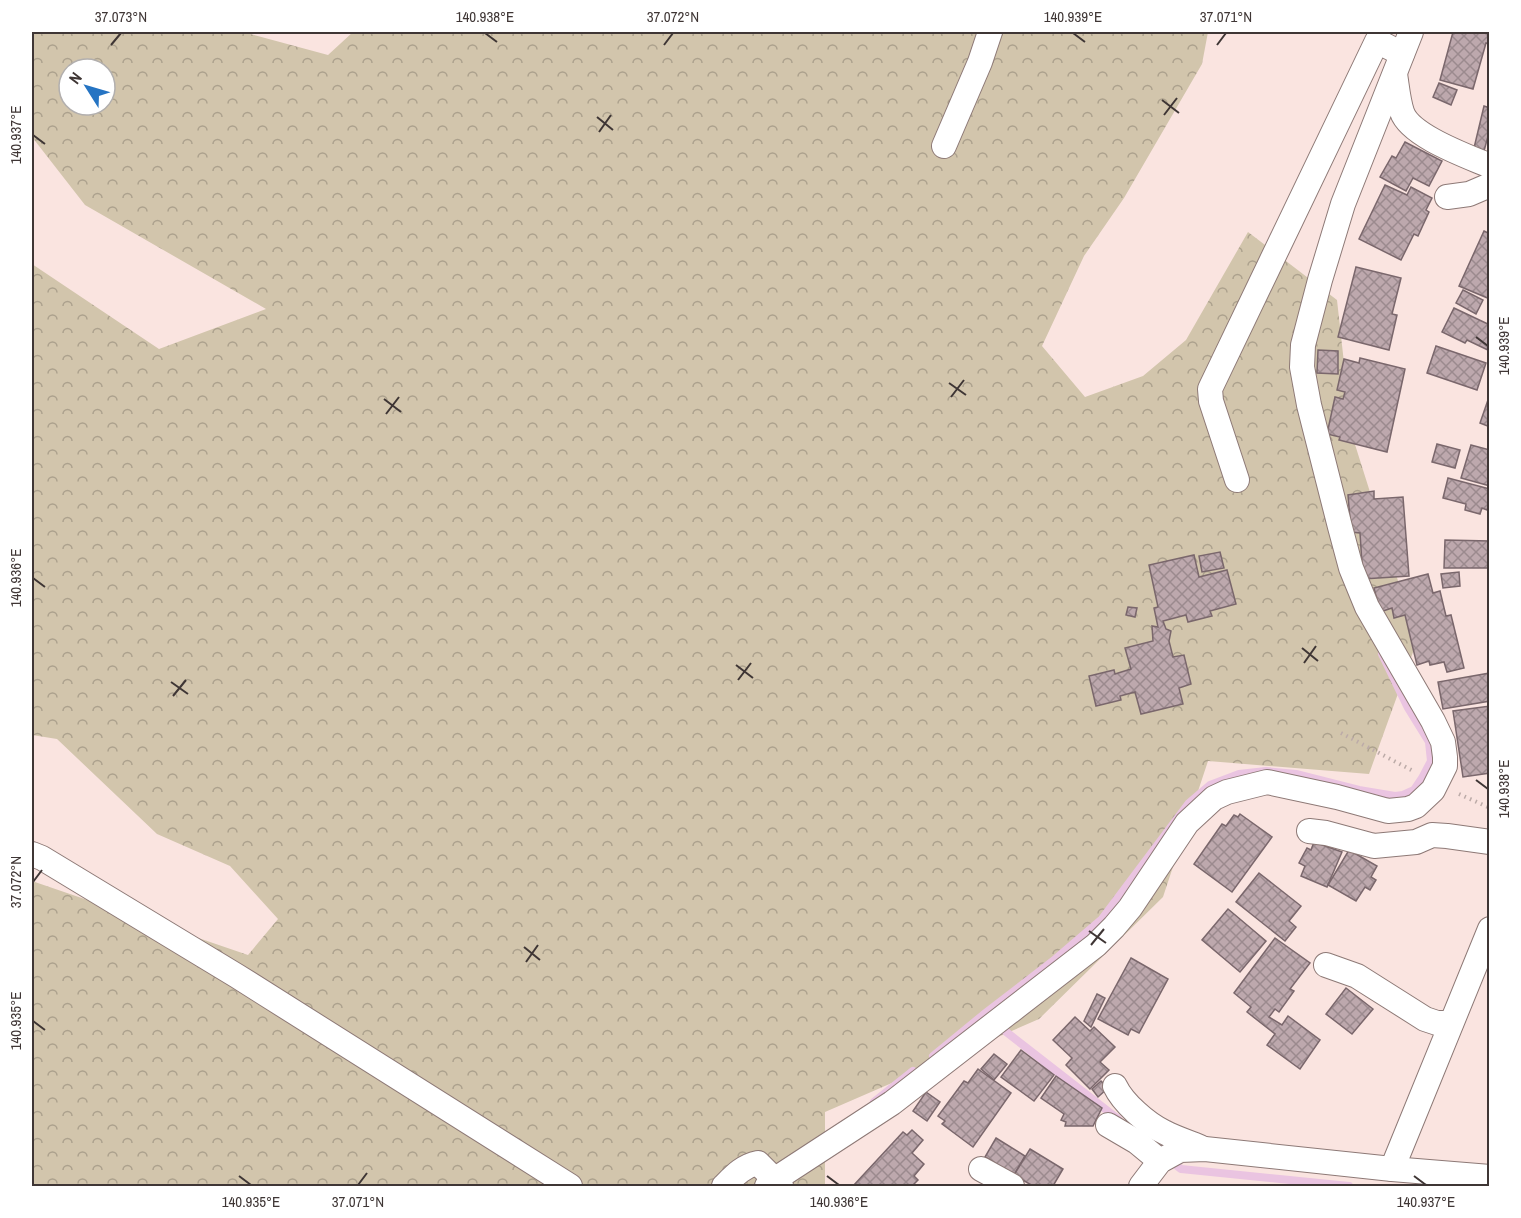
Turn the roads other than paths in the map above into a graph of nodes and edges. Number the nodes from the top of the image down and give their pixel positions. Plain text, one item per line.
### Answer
1 (990, 32) edge
2 (1412, 32) edge
3 (1399, 64) junction
4 (944, 146) dead end
5 (1490, 166) edge
6 (1490, 184) edge
7 (1447, 197) dead end
8 (1237, 480) dead end
9 (1309, 831) dead end
10 (1490, 842) edge
11 (32, 854) edge
12 (1490, 929) edge
13 (1326, 965) dead end
14 (1451, 1023) junction
15 (1115, 1086) dead end
16 (1108, 1125) dead end
17 (1205, 1149) junction
18 (1160, 1161) junction
19 (1392, 1169) junction
20 (981, 1170) dead end
21 (1490, 1177) edge
22 (774, 1184) edge
23 (570, 1186) edge
24 (723, 1186) edge
25 (1012, 1186) edge
26 (1141, 1186) edge

1 - 4 street
2 - 3 street
3 - 5 street
3 - 8 street
3 - 22 street
6 - 7 street
9 - 10 street
11 - 23 street
12 - 14 street
13 - 14 street
14 - 19 street
15 - 17 street
16 - 18 street
17 - 18 street
17 - 19 street
18 - 26 street
19 - 21 street
20 - 25 street
22 - 24 street

